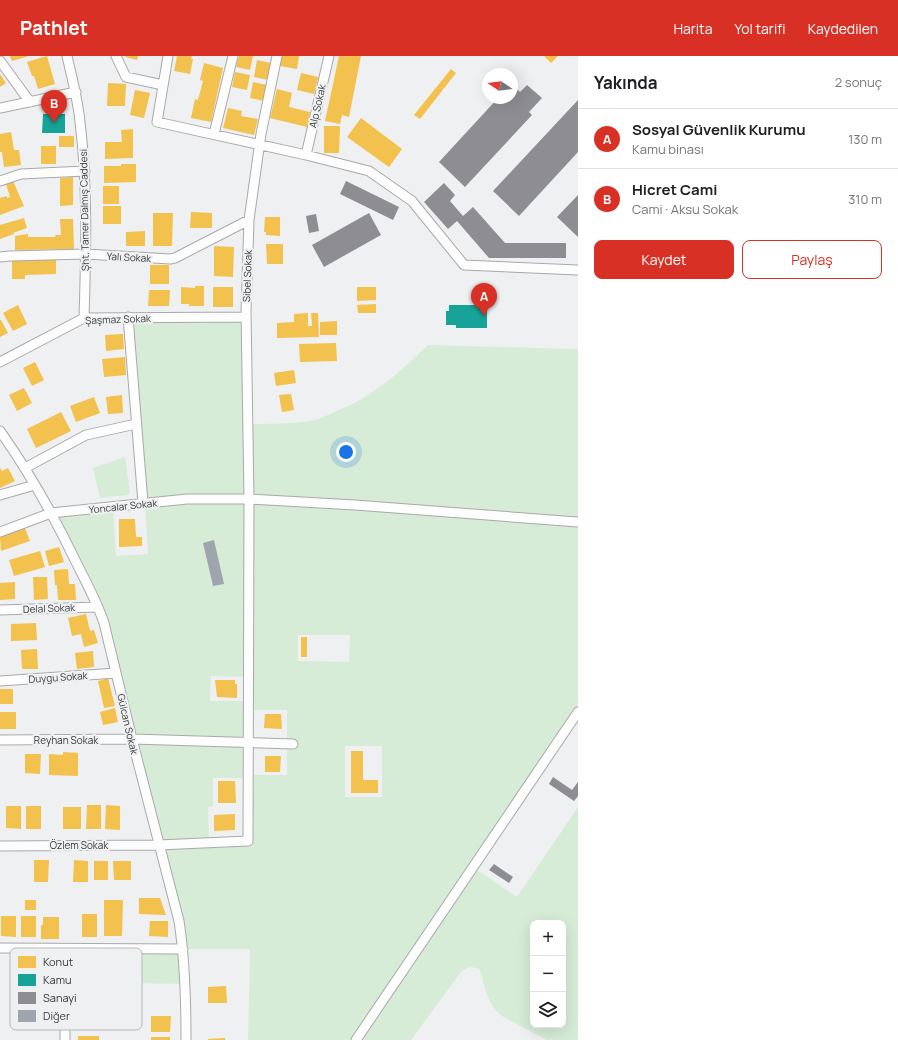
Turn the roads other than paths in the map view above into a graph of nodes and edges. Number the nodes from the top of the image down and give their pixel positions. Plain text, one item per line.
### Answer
1 (67, 56) edge
2 (116, 56) edge
3 (168, 56) edge
4 (233, 56) edge
5 (277, 56) edge
6 (329, 56) edge
7 (0, 61) edge
8 (163, 84) junction
9 (76, 92) junction
10 (30, 102) junction
11 (0, 108) edge
12 (214, 134) junction
13 (259, 145) junction
14 (306, 155) junction
15 (85, 171) junction
16 (0, 181) edge
17 (249, 220) junction
18 (86, 254) junction
19 (0, 258) edge
20 (578, 270) edge
21 (128, 317) junction
22 (246, 317) junction
23 (84, 318) junction
24 (0, 362) edge
25 (136, 424) junction
26 (0, 431) edge
27 (25, 468) junction
28 (36, 485) junction
29 (0, 495) edge
30 (249, 499) junction
31 (143, 503) junction
32 (51, 514) junction
33 (578, 522) edge
34 (0, 532) edge
35 (98, 607) junction
36 (0, 610) edge
37 (116, 673) junction
38 (0, 682) edge
39 (578, 712) edge
40 (132, 739) junction
41 (0, 740) edge
42 (248, 743) junction
43 (293, 744) dead end
44 (158, 845) junction
45 (0, 846) edge
46 (0, 948) edge
47 (10, 948) edge
48 (142, 949) edge
49 (183, 949) junction
50 (186, 1040) edge
51 (356, 1040) edge

1 - 9 street, Şht. Tamer Dalmış Caddesi
2 - 8 street
3 - 8 street
4 - 12 street
5 - 13 street, Sibel Sokak
6 - 14 street, Alp Sokak
7 - 10 street
8 - 12 street
9 - 10 street
9 - 15 street, Şht. Tamer Dalmış Caddesi
10 - 11 street
12 - 13 street
13 - 14 street
13 - 17 street, Sibel Sokak
14 - 20 street
15 - 16 street
15 - 18 street, Şht. Tamer Dalmış Caddesi
17 - 18 street, Yalı Sokak
17 - 22 street, Sibel Sokak
18 - 19 street, Yalı Sokak
18 - 23 street, Şht. Tamer Dalmış Caddesi
21 - 22 street, Şaşmaz Sokak
21 - 23 street, Şaşmaz Sokak
21 - 25 street
22 - 30 street, Sibel Sokak
23 - 24 street, Şaşmaz Sokak
25 - 27 street
25 - 31 street
26 - 27 street, Gülcan Sokak
27 - 28 street, Gülcan Sokak
28 - 29 street
28 - 32 street, Gülcan Sokak
30 - 31 street, Yoncalar Sokak
30 - 33 street, Yoncalar Sokak
30 - 42 street, Sibel Sokak
31 - 32 street, Yoncalar Sokak
32 - 34 street, Yoncalar Sokak
32 - 35 street, Gülcan Sokak
35 - 36 street, Delal Sokak
35 - 37 street, Gülcan Sokak
37 - 38 street, Duygu Sokak
37 - 40 street, Gülcan Sokak
39 - 51 street
40 - 41 street, Reyhan Sokak
40 - 42 street, Reyhan Sokak
40 - 44 street, Gülcan Sokak
42 - 43 street, Reyhan Sokak
42 - 44 street, Özlem Sokak
44 - 45 street, Özlem Sokak
44 - 49 street, Gülcan Sokak
46 - 47 street
48 - 49 street
49 - 50 street, Gülcan Sokak

